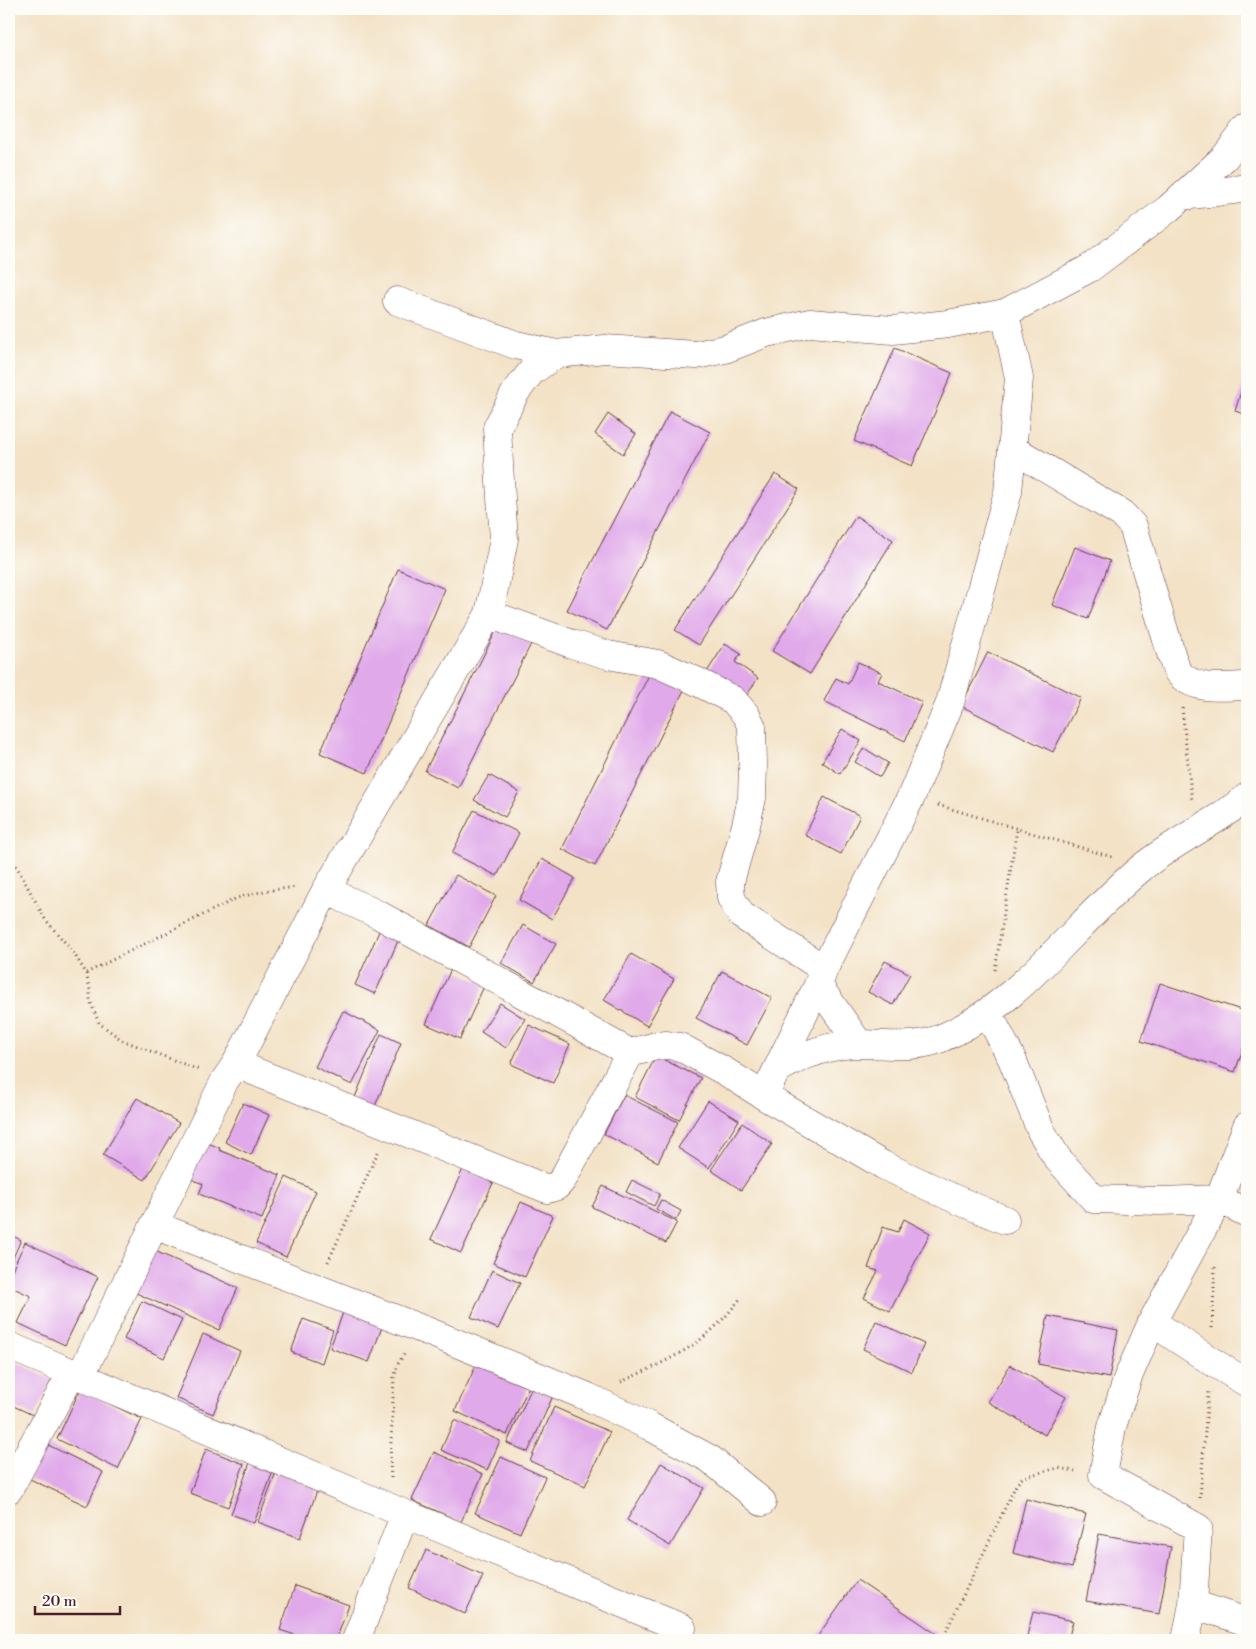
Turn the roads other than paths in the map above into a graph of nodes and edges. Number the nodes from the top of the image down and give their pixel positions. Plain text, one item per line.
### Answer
1 (1247, 128) edge
2 (1247, 190) edge
3 (1182, 196) junction
4 (397, 301) dead end
5 (1005, 313) junction
6 (556, 354) junction
7 (1013, 449) junction
8 (489, 614) junction
9 (1247, 686) edge
10 (1247, 798) edge
11 (326, 890) junction
12 (821, 977) junction
13 (988, 1012) junction
14 (859, 1044) junction
15 (630, 1053) junction
16 (778, 1069) junction
17 (230, 1072) junction
18 (764, 1096) junction
19 (1247, 1126) edge
20 (1219, 1199) junction
21 (1247, 1213) edge
22 (1005, 1220) dead end
23 (154, 1225) junction
24 (1152, 1322) junction
25 (9, 1346) edge
26 (76, 1375) junction
27 (1247, 1383) edge
28 (15, 1463) edge
29 (9, 1489) edge
30 (762, 1502) dead end
31 (405, 1514) junction
32 (1193, 1604) junction
33 (1247, 1622) edge
34 (682, 1628) dead end
35 (356, 1640) edge
36 (1186, 1640) edge

1 - 3 street
2 - 3 street
3 - 5 street
4 - 6 street
5 - 6 street
5 - 7 street
6 - 8 street
7 - 9 street
7 - 12 street
8 - 11 street
8 - 12 street
10 - 13 street
11 - 15 street
11 - 17 street
12 - 14 street
12 - 16 street
13 - 14 street
13 - 20 street
14 - 16 street
15 - 17 street
15 - 18 street
16 - 18 street
17 - 23 street
18 - 22 street
19 - 20 street
20 - 21 street
20 - 24 street
23 - 26 street
23 - 30 street
24 - 27 street
24 - 32 street
25 - 26 street
26 - 28 street
26 - 31 street
28 - 29 street
31 - 34 street
31 - 35 street
32 - 33 street
32 - 36 street

